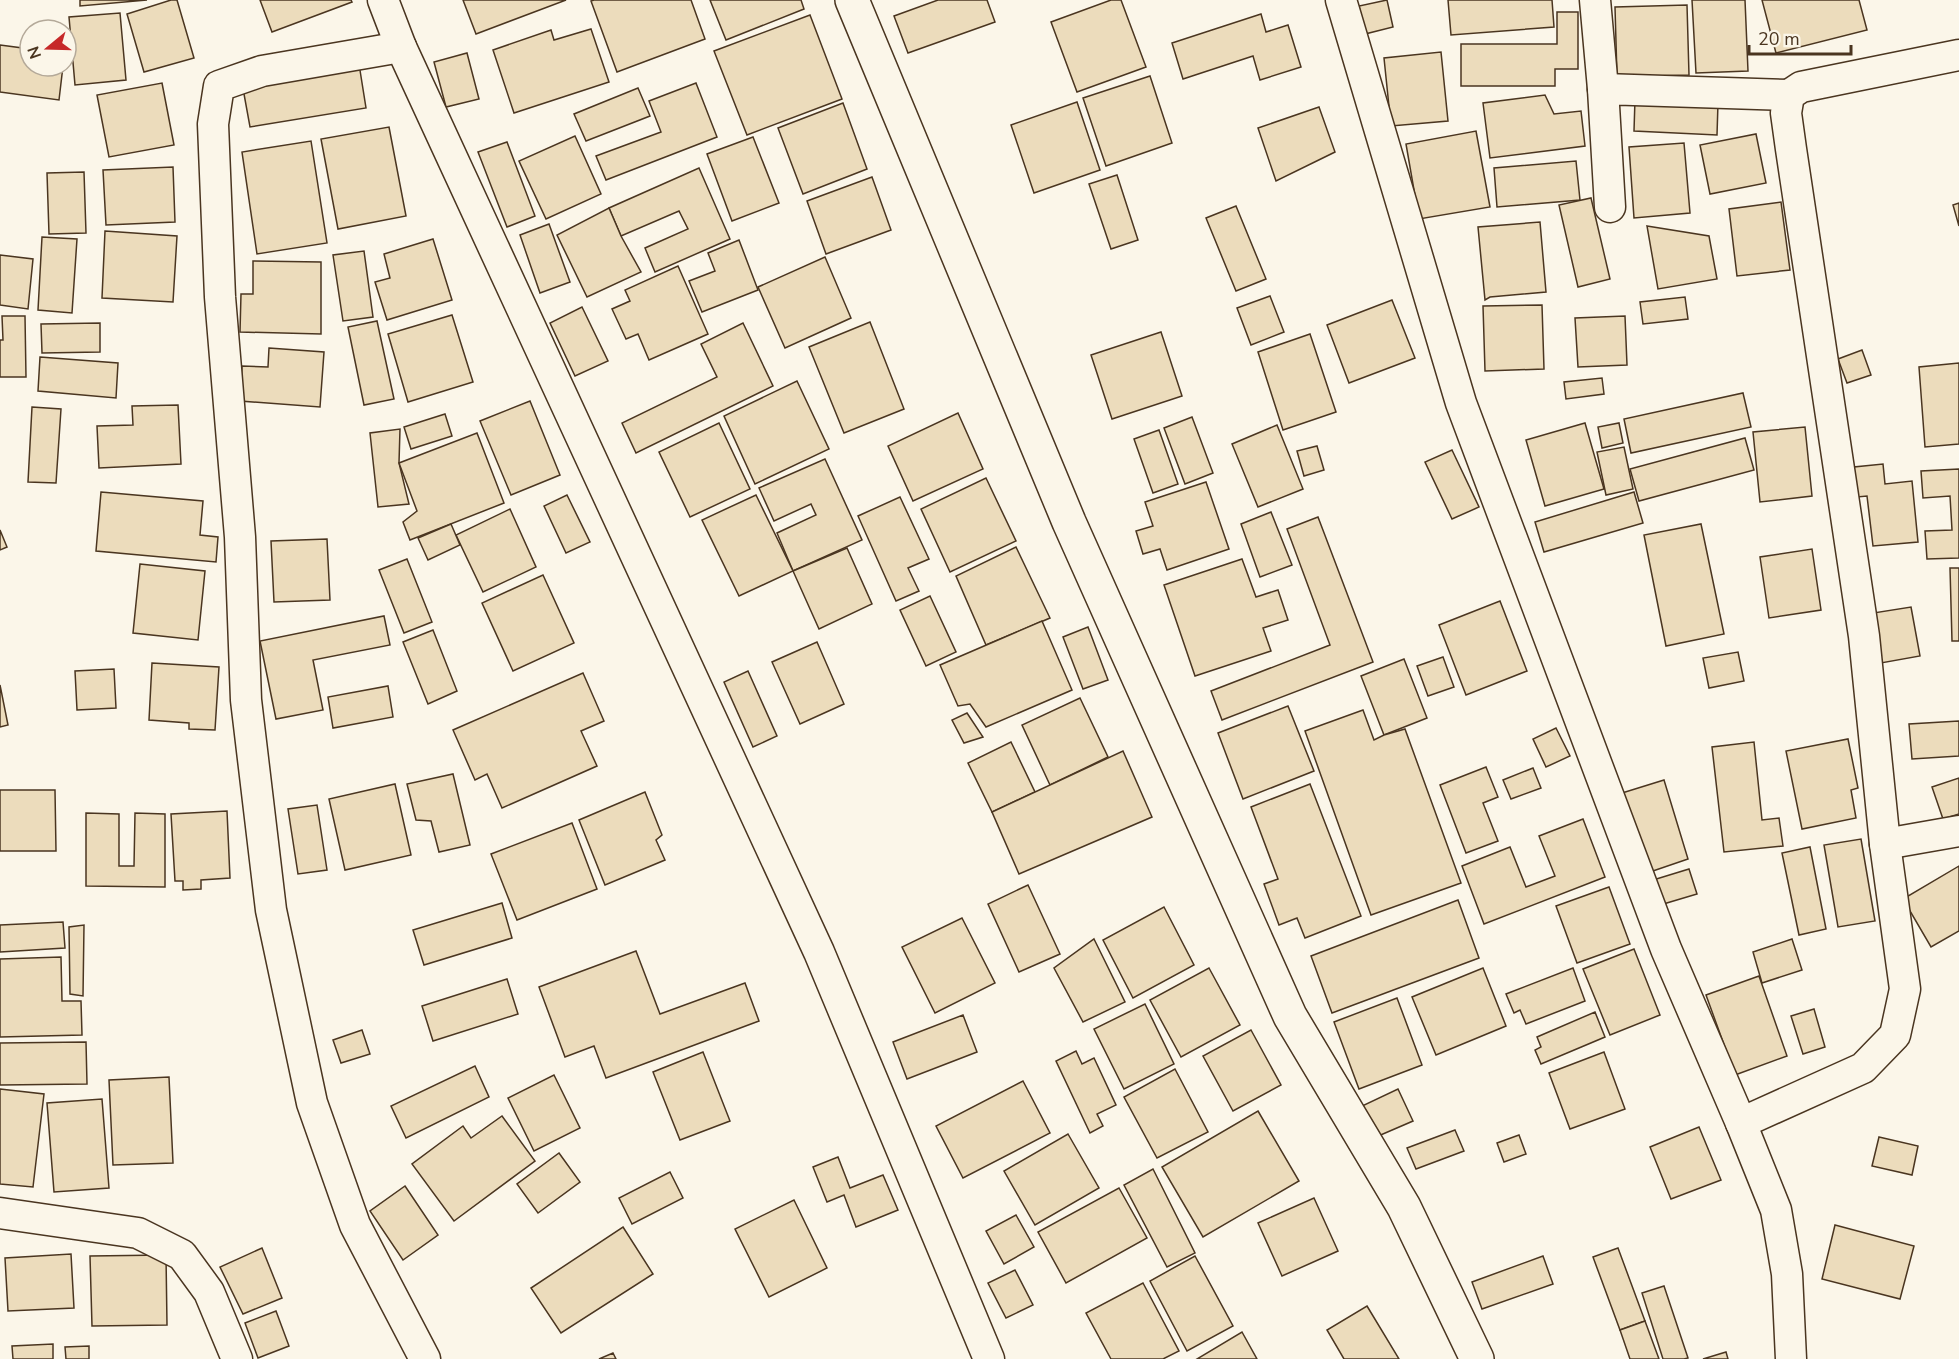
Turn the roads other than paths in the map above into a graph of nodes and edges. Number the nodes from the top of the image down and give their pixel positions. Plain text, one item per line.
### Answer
1 (383, 0) edge
2 (852, 0) edge
3 (1341, 0) edge
4 (1595, 0) edge
5 (401, 47) junction
6 (1959, 55) edge
7 (1603, 89) junction
8 (1789, 95) junction
9 (1610, 207) dead end
10 (1959, 831) edge
11 (1885, 844) junction
12 (1741, 1123) junction
13 (0, 1213) edge
14 (237, 1359) edge
15 (425, 1359) edge
16 (989, 1359) edge
17 (1478, 1359) edge
18 (1791, 1359) edge

1 - 5 street
2 - 17 street
3 - 12 street
4 - 7 street
5 - 15 street
5 - 16 street
6 - 8 street
7 - 8 street
7 - 9 street
8 - 11 street
10 - 11 street
11 - 12 street
12 - 18 street
13 - 14 street

